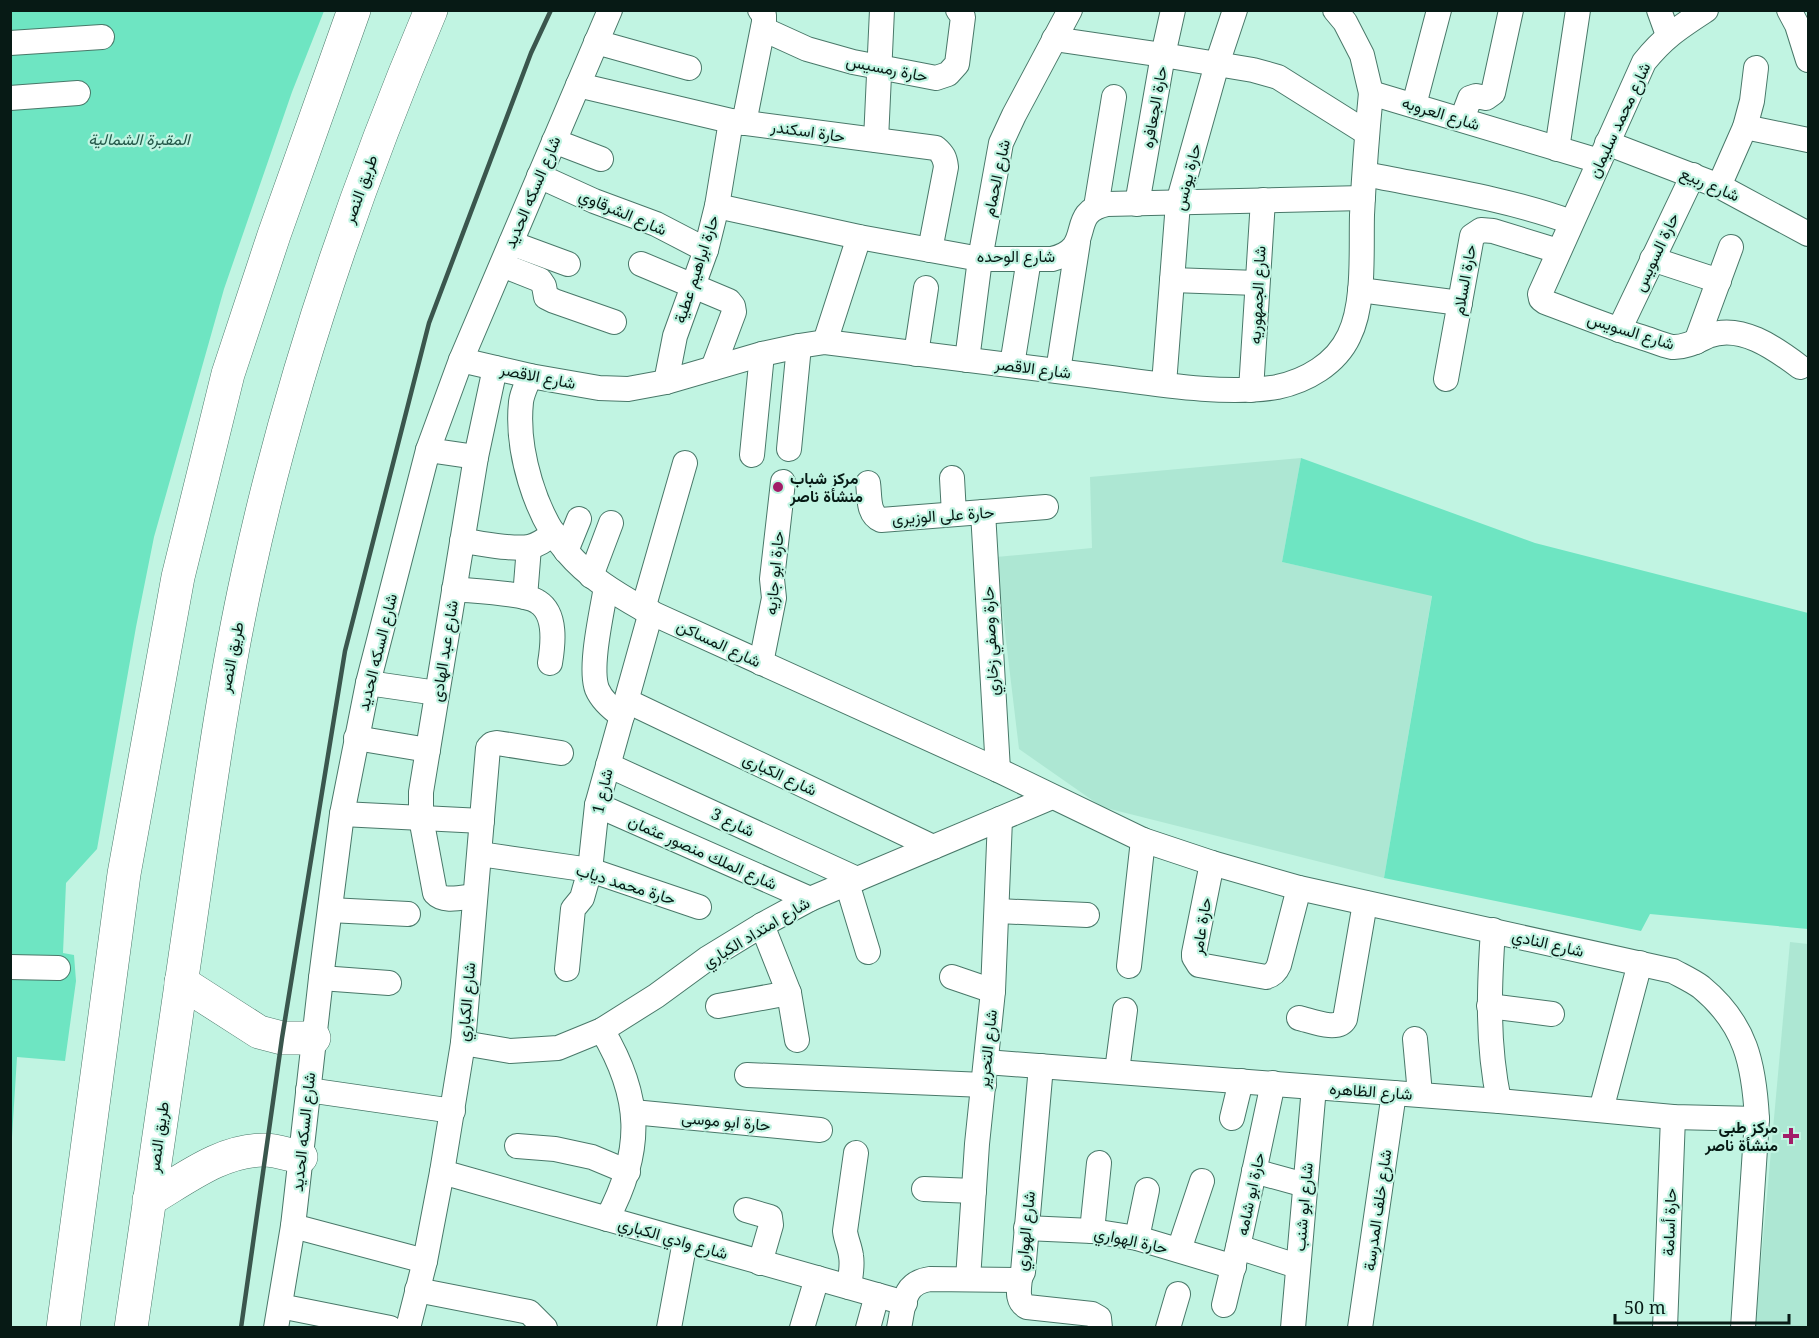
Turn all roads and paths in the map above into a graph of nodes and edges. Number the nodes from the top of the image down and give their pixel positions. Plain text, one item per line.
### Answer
1 (354, 10) edge
2 (431, 10) edge
3 (610, 10) edge
4 (882, 10) edge
5 (958, 10) edge
6 (1070, 10) edge
7 (1173, 10) edge
8 (1235, 10) edge
9 (1335, 10) edge
10 (1439, 10) edge
11 (1511, 10) edge
12 (1578, 10) edge
13 (1659, 10) edge
14 (1706, 10) edge
15 (1789, 10) edge
16 (761, 20) edge
17 (1668, 35) junction
18 (102, 37) dead end
19 (1054, 39) junction
20 (596, 42) junction
21 (10, 43) edge
22 (1163, 55) junction
23 (1809, 60) edge
24 (1217, 64) junction
25 (879, 67) junction
26 (689, 68) dead end
27 (1756, 68) dead end
28 (578, 85) junction
29 (78, 93) dead end
30 (1371, 93) junction
31 (10, 98) edge
32 (1114, 98) dead end
33 (1414, 105) junction
34 (1462, 119) junction
35 (738, 122) junction
36 (1745, 127) junction
37 (1367, 133) junction
38 (1808, 137) edge
39 (876, 140) junction
40 (554, 141) junction
41 (1557, 148) junction
42 (1603, 152) junction
43 (601, 159) dead end
44 (1365, 174) junction
45 (1693, 175) junction
46 (539, 176) junction
47 (1719, 186) junction
48 (1363, 198) junction
49 (1263, 200) junction
50 (1178, 203) junction
51 (1137, 204) junction
52 (717, 206) junction
53 (1096, 207) junction
54 (1571, 222) junction
55 (1809, 234) edge
56 (859, 237) junction
57 (1078, 242) junction
58 (511, 243) junction
59 (1731, 247) dead end
60 (706, 250) junction
61 (930, 250) junction
62 (1558, 251) junction
63 (980, 259) junction
64 (1029, 259) junction
65 (1652, 259) junction
66 (568, 264) dead end
67 (641, 264) dead end
68 (502, 265) junction
69 (1172, 280) junction
70 (1719, 281) junction
71 (1257, 283) junction
72 (693, 286) junction
73 (926, 288) dead end
74 (1360, 290) junction
75 (1460, 303) junction
76 (614, 322) dead end
77 (1619, 330) junction
78 (825, 342) junction
79 (1696, 342) junction
80 (799, 346) junction
81 (762, 354) junction
82 (916, 354) junction
83 (462, 360) junction
84 (967, 360) junction
85 (1012, 365) junction
86 (1800, 367) dead end
87 (495, 368) junction
88 (713, 368) junction
89 (1058, 371) junction
90 (530, 376) junction
91 (1446, 379) dead end
92 (666, 382) junction
93 (1164, 384) junction
94 (1251, 390) junction
95 (789, 449) dead end
96 (428, 450) junction
97 (752, 455) dead end
98 (476, 457) junction
99 (685, 463) dead end
100 (952, 478) dead end
101 (783, 482) dead end
102 (868, 483) dead end
103 (1046, 507) dead end
104 (983, 512) junction
105 (954, 514) junction
106 (579, 519) dead end
107 (611, 523) dead end
108 (462, 541) junction
109 (560, 542) junction
110 (529, 547) junction
111 (599, 582) junction
112 (454, 589) junction
113 (525, 597) junction
114 (647, 611) junction
115 (550, 663) dead end
116 (761, 663) junction
117 (368, 683) junction
118 (437, 693) junction
119 (624, 708) junction
120 (356, 738) junction
121 (428, 750) junction
122 (561, 753) dead end
123 (608, 765) junction
124 (998, 770) junction
125 (1052, 797) junction
126 (597, 805) junction
127 (342, 814) junction
128 (421, 818) junction
129 (1000, 819) junction
130 (482, 821) junction
131 (1143, 840) junction
132 (933, 847) junction
133 (480, 854) junction
134 (1212, 863) junction
135 (590, 870) junction
136 (852, 881) junction
137 (1299, 888) junction
138 (475, 896) junction
139 (810, 899) junction
140 (1365, 903) junction
141 (699, 908) dead end
142 (330, 910) junction
143 (998, 911) junction
144 (408, 914) dead end
145 (1087, 915) dead end
146 (762, 925) junction
147 (1493, 930) junction
148 (868, 952) dead end
149 (1640, 963) junction
150 (1130, 966) dead end
151 (10, 967) edge
152 (58, 969) dead end
153 (567, 969) dead end
154 (952, 977) dead end
155 (321, 978) junction
156 (181, 982) junction
157 (389, 983) dead end
158 (993, 991) junction
159 (789, 993) junction
160 (718, 1006) dead end
161 (1489, 1006) junction
162 (1125, 1010) dead end
163 (1552, 1014) dead end
164 (1299, 1018) dead end
165 (602, 1030) junction
166 (314, 1038) junction
167 (1414, 1039) dead end
168 (797, 1040) dead end
169 (463, 1043) junction
170 (986, 1062) junction
171 (1041, 1066) junction
172 (1117, 1071) junction
173 (747, 1075) dead end
174 (1241, 1081) junction
175 (1273, 1083) junction
176 (984, 1085) junction
177 (1314, 1087) junction
178 (308, 1090) junction
179 (1394, 1093) junction
180 (1420, 1094) junction
181 (1499, 1101) junction
182 (1601, 1110) junction
183 (453, 1111) junction
184 (633, 1112) junction
185 (1673, 1117) junction
186 (1232, 1118) dead end
187 (1756, 1119) junction
188 (820, 1130) dead end
189 (517, 1146) dead end
190 (856, 1153) dead end
191 (300, 1157) junction
192 (1099, 1163) dead end
193 (442, 1172) junction
194 (628, 1172) junction
195 (1254, 1172) junction
196 (1202, 1181) dead end
197 (1305, 1185) junction
198 (924, 1189) dead end
199 (1147, 1190) dead end
200 (974, 1191) junction
201 (149, 1200) junction
202 (746, 1210) dead end
203 (607, 1219) junction
204 (293, 1227) junction
205 (1026, 1228) junction
206 (1092, 1231) junction
207 (1137, 1238) junction
208 (685, 1241) junction
209 (1179, 1250) junction
210 (1236, 1257) junction
211 (425, 1262) junction
212 (760, 1263) junction
213 (1298, 1266) junction
214 (817, 1278) junction
215 (1020, 1278) junction
216 (968, 1279) junction
217 (849, 1287) junction
218 (417, 1290) junction
219 (1178, 1294) dead end
220 (877, 1295) junction
221 (904, 1303) junction
222 (1224, 1305) dead end
223 (278, 1317) edge
224 (672, 1327) edge
225 (63, 1328) edge
226 (131, 1328) edge
227 (390, 1328) edge
228 (408, 1328) edge
229 (545, 1328) edge
230 (802, 1328) edge
231 (868, 1328) edge
232 (899, 1328) edge
233 (1100, 1328) edge
234 (1168, 1328) edge
235 (1293, 1328) edge
236 (1360, 1328) edge
237 (1665, 1328) edge
238 (1743, 1328) edge

1 - 225 highway
2 - 156 highway, طريق النصر
3 - 20 street, شارع السكه الحديد
4 - 25 street
5 - 25 street, حارة رمسيس
6 - 19 street, شارع الحمام
7 - 22 street, حارة الجعافره
8 - 24 street, حارة يونس
9 - 30 street
10 - 33 street
11 - 34 street
12 - 41 street
13 - 17 street
14 - 17 street, شارع محمد سليمان
15 - 23 street
16 - 25 street, حارة رمسيس
16 - 35 street, حارة ابراهيم عطية
17 - 42 street, شارع محمد سليمان
18 - 21 street
19 - 22 street
19 - 63 street, شارع الحمام
20 - 26 street
20 - 28 street, شارع السكه الحديد
22 - 24 street
22 - 51 street, حارة الجعافره
24 - 37 street
24 - 50 street, حارة يونس
25 - 39 street
27 - 36 street
28 - 35 street, حارة اسكندر
28 - 40 street, شارع السكه الحديد
29 - 31 street
30 - 33 street, شارع العروبه
30 - 37 street, شارع الاقصر
32 - 53 street
33 - 34 street, شارع العروبه
34 - 41 street, شارع العروبه
35 - 39 street, حارة اسكندر
35 - 52 street, حارة ابراهيم عطية
36 - 38 street
36 - 47 street
37 - 44 street, شارع الاقصر
39 - 61 street, حارة اسكندر
40 - 43 street
40 - 46 street, شارع السكه الحديد
41 - 42 street, شارع العروبه
42 - 45 street, شارع ربيع
42 - 54 street, شارع محمد سليمان
44 - 48 street, شارع الاقصر
44 - 54 street
45 - 47 street, شارع ربيع
45 - 65 street, حارة السويس
46 - 58 street, شارع السكه الحديد
46 - 60 street, شارع الشرقاوي
47 - 55 street, شارع ربيع
48 - 49 street
48 - 74 street, شارع الاقصر
49 - 50 street
49 - 71 street, شارع الجمهوريه
50 - 51 street
50 - 69 street, حارة يونس
51 - 53 street
52 - 56 street, شارع الوحده
52 - 60 street, حارة ابراهيم عطية
53 - 57 street, شارع الوحده
54 - 62 street, شارع محمد سليمان
56 - 61 street, شارع الوحده
56 - 78 street
57 - 64 street, شارع الوحده
57 - 89 street
58 - 66 street
58 - 68 street, شارع السكه الحديد
59 - 70 street
60 - 72 street, حارة ابراهيم عطية
61 - 63 street, شارع الوحده
62 - 75 street, حارة السلام
62 - 77 street, شارع السويس
63 - 64 street, شارع الوحده
63 - 84 street, شارع الحمام
64 - 85 street
65 - 70 street
65 - 77 street, حارة السويس
67 - 72 street
68 - 76 street
68 - 83 street, شارع السكه الحديد
69 - 71 street
69 - 93 street, حارة يونس
70 - 79 street
71 - 94 street, شارع الجمهوريه
72 - 88 street
72 - 92 street, حارة ابراهيم عطية
73 - 82 street
74 - 75 street
74 - 94 street, شارع الاقصر
75 - 91 street, حارة السلام
77 - 79 street, شارع السويس
78 - 80 street, شارع الاقصر
78 - 82 street, شارع الاقصر
79 - 86 street, شارع السويس
80 - 81 street, شارع الاقصر
80 - 95 street
81 - 88 street, شارع الاقصر
81 - 97 street
82 - 84 street, شارع الاقصر
83 - 87 street, شارع الاقصر
83 - 96 street, شارع السكه الحديد
84 - 85 street, شارع الاقصر
85 - 89 street, شارع الاقصر
87 - 90 street, شارع الاقصر
87 - 98 street, شارع عبد الهادى
88 - 92 street, شارع الاقصر
89 - 93 street, شارع الاقصر
90 - 92 street, شارع الاقصر
90 - 109 street, شارع المساكن
93 - 94 street, شارع الاقصر
96 - 98 street
96 - 117 street, شارع السكه الحديد
98 - 108 street, شارع عبد الهادى
99 - 114 street, شارع 1
100 - 105 street
101 - 116 street, حارة ابو جازيه
102 - 105 street, حارة على الوزيرى
103 - 104 street, حارة على الوزيرى
104 - 105 street, حارة على الوزيرى
104 - 124 street, حارة وصفي زخاري
106 - 109 street
107 - 111 street, شارع الكبارى
108 - 110 street
108 - 112 street, شارع عبد الهادى
109 - 110 street
109 - 111 street, شارع المساكن
110 - 113 street
111 - 114 street, شارع المساكن
111 - 119 street, شارع الكبارى
112 - 113 street
112 - 118 street, شارع عبد الهادى
113 - 115 street
114 - 116 street, شارع المساكن
114 - 119 street, شارع 1
116 - 124 street, شارع المساكن
117 - 118 street
117 - 120 street, شارع السكه الحديد
118 - 121 street, شارع عبد الهادى
119 - 123 street, شارع 1
119 - 132 street, شارع الكبارى
120 - 121 street
120 - 127 street, شارع السكه الحديد
121 - 128 street, شارع عبد الهادى
122 - 130 street, شارع الكباري
123 - 126 street, شارع 1
123 - 136 street, شارع 3
124 - 125 street, شارع المساكن
125 - 129 street, شارع امتداد الكباري
125 - 131 street, شارع النادي
126 - 135 street, شارع 1
126 - 139 street, شارع الملك منصور عثمان
127 - 128 street
127 - 142 street, شارع السكه الحديد
128 - 130 street
128 - 138 street, شارع عبد الهادى
129 - 132 street, شارع امتداد الكباري
129 - 143 street, شارع التحرير
130 - 133 street, شارع الكباري
131 - 134 street, شارع النادي
131 - 150 street
132 - 136 street, شارع امتداد الكباري
133 - 135 street, حارة محمد دياب
133 - 138 street, شارع الكباري
134 - 137 street, شارع النادي
134 - 137 street, حارة عامر
135 - 141 street, حارة محمد دياب
135 - 153 street, شارع 1
136 - 139 street, شارع امتداد الكباري
136 - 148 street
137 - 140 street, شارع النادي
138 - 169 street, شارع الكباري
139 - 146 street, شارع امتداد الكباري
140 - 147 street, شارع النادي
140 - 164 street
142 - 144 street
142 - 155 street, شارع السكه الحديد
143 - 145 street
143 - 158 street, شارع التحرير
146 - 159 street
146 - 165 street, شارع امتداد الكباري
147 - 149 street, شارع النادي
147 - 161 street
149 - 182 street
149 - 187 street, شارع النادي
151 - 152 street
154 - 158 street
155 - 157 street
155 - 166 street, شارع السكه الحديد
156 - 166 highway
156 - 201 highway, طريق النصر
158 - 170 street, شارع التحرير
159 - 160 street
159 - 168 street
161 - 163 street
161 - 181 street
162 - 172 street
165 - 169 street, شارع امتداد الكباري
165 - 184 street
166 - 178 street, شارع السكه الحديد
167 - 180 street
169 - 183 street, شارع الكباري
170 - 171 street, شارع الظاهره
170 - 176 street, شارع التحرير
171 - 172 street, شارع الظاهره
171 - 205 street, شارع الهواري
172 - 174 street, شارع الظاهره
173 - 176 street
174 - 175 street, شارع الظاهره
174 - 186 street
175 - 177 street, شارع الظاهره
175 - 195 street, حارة ابو شامه
176 - 200 street, شارع التحرير
177 - 179 street, شارع الظاهره
177 - 197 street, شارع ابو شنب
178 - 183 street
178 - 191 street, شارع السكه الحديد
179 - 180 street, شارع الظاهره
179 - 236 street, شارع خلف المدرسة
180 - 181 street, شارع الظاهره
181 - 182 street, شارع الظاهره
182 - 185 street, شارع الظاهره
183 - 193 street, شارع الكباري
184 - 188 street, حارة ابو موسى
184 - 194 street
185 - 187 street, شارع الظاهره
185 - 237 street, حارة أسامة
187 - 238 street, شارع النادي
189 - 194 street
190 - 217 street
191 - 201 highway
191 - 204 street, شارع السكه الحديد
192 - 206 street
193 - 203 street, شارع وادي الكباري
193 - 211 street, شارع الكباري
194 - 203 street
195 - 197 street
195 - 210 street, حارة ابو شامه
196 - 209 street
197 - 213 street, شارع ابو شنب
198 - 200 street
199 - 207 street
200 - 216 street, شارع التحرير
201 - 226 highway, طريق النصر
202 - 212 street
203 - 208 street, شارع وادي الكباري
204 - 211 street
204 - 223 street, شارع السكه الحديد
205 - 206 street, حارة الهواري
205 - 215 street, شارع الهواري
206 - 207 street, حارة الهواري
207 - 209 street, حارة الهواري
208 - 212 street, شارع وادي الكباري
208 - 224 street
209 - 210 street, حارة الهواري
210 - 213 street, حارة الهواري
210 - 222 street, حارة ابو شامه
211 - 218 street, شارع الكباري
212 - 214 street, شارع وادي الكباري
213 - 235 street, شارع ابو شنب
214 - 217 street, شارع وادي الكباري
214 - 230 street
215 - 216 street, شارع الهواري
215 - 233 street
216 - 221 street, شارع الهواري
217 - 220 street, شارع وادي الكباري
218 - 228 street, شارع الكباري
218 - 229 street
219 - 234 street
220 - 221 street, شارع وادي الكباري
220 - 231 street
221 - 232 street, شارع الهواري
223 - 227 street

